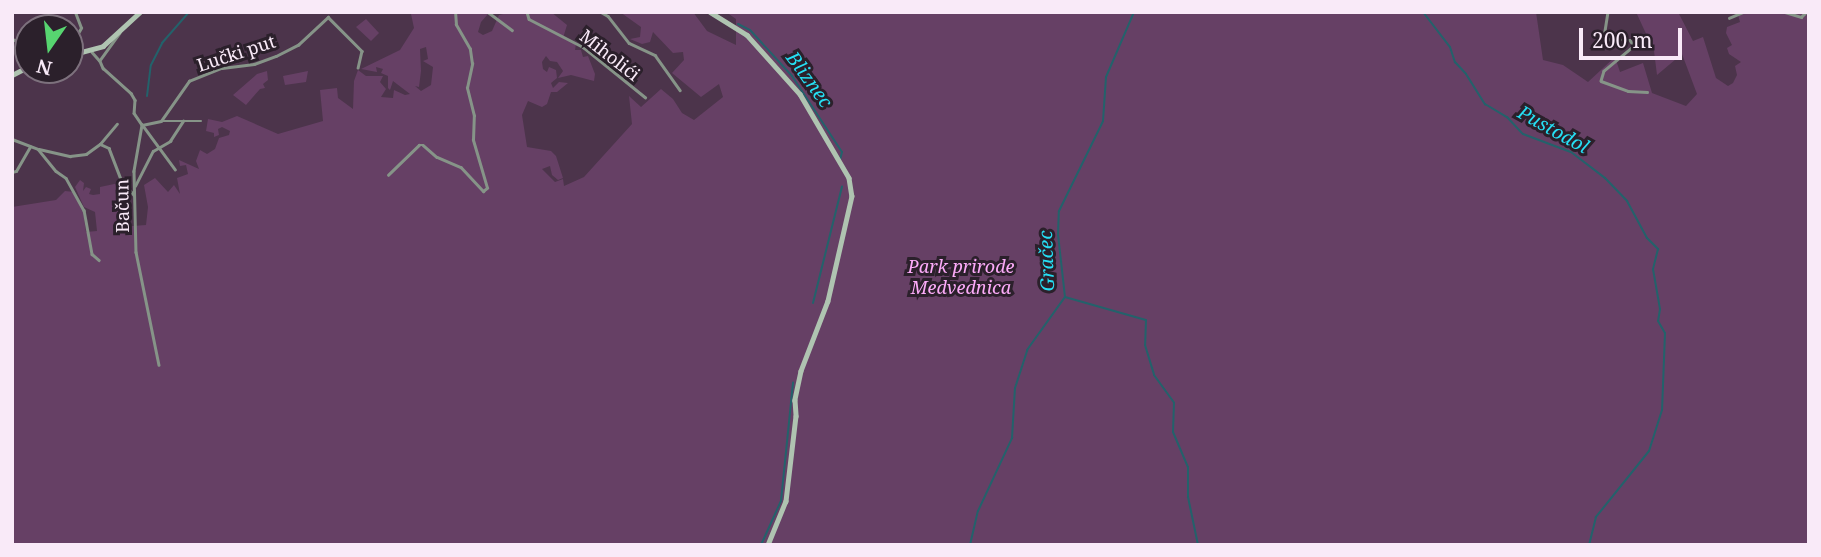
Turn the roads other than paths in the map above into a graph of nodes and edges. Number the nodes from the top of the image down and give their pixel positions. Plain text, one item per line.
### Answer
1 (140, 12) edge
2 (455, 12) edge
3 (488, 12) edge
4 (527, 12) edge
5 (601, 12) edge
6 (710, 12) edge
7 (1608, 12) edge
8 (1743, 12) edge
9 (1785, 12) edge
10 (1806, 12) edge
11 (328, 15) edge
12 (1729, 18) dead end
13 (122, 30) junction
14 (512, 30) dead end
15 (92, 52) junction
16 (84, 53) edge
17 (100, 61) junction
18 (358, 68) dead end
19 (680, 90) dead end
20 (1647, 92) dead end
21 (645, 97) dead end
22 (161, 121) junction
23 (183, 121) junction
24 (201, 121) dead end
25 (117, 124) dead end
26 (142, 125) junction
27 (12, 139) edge
28 (100, 144) junction
29 (30, 147) junction
30 (38, 149) junction
31 (157, 149) junction
32 (174, 170) dead end
33 (12, 172) edge
34 (388, 175) dead end
35 (135, 187) junction
36 (134, 195) junction
37 (99, 260) dead end
38 (159, 365) dead end
39 (768, 545) edge

1 - 13 main road
2 - 34 street
3 - 14 street
4 - 21 street, Miholići
5 - 19 street, Miholići
6 - 39 main road
7 - 20 street
8 - 12 street
9 - 10 street
11 - 18 street
11 - 22 street, Lučki put
13 - 15 main road
13 - 17 street
15 - 16 main road
15 - 17 street, Bačun
17 - 26 street, Bačun
22 - 23 street
22 - 26 street
23 - 24 street
23 - 31 street
25 - 28 street
26 - 31 street
26 - 35 street, Bačun
27 - 29 street
28 - 30 street
28 - 36 street
29 - 30 street
29 - 33 street
30 - 37 street
31 - 32 street
31 - 35 street
35 - 36 street, Bačun
36 - 38 street, Bačun

